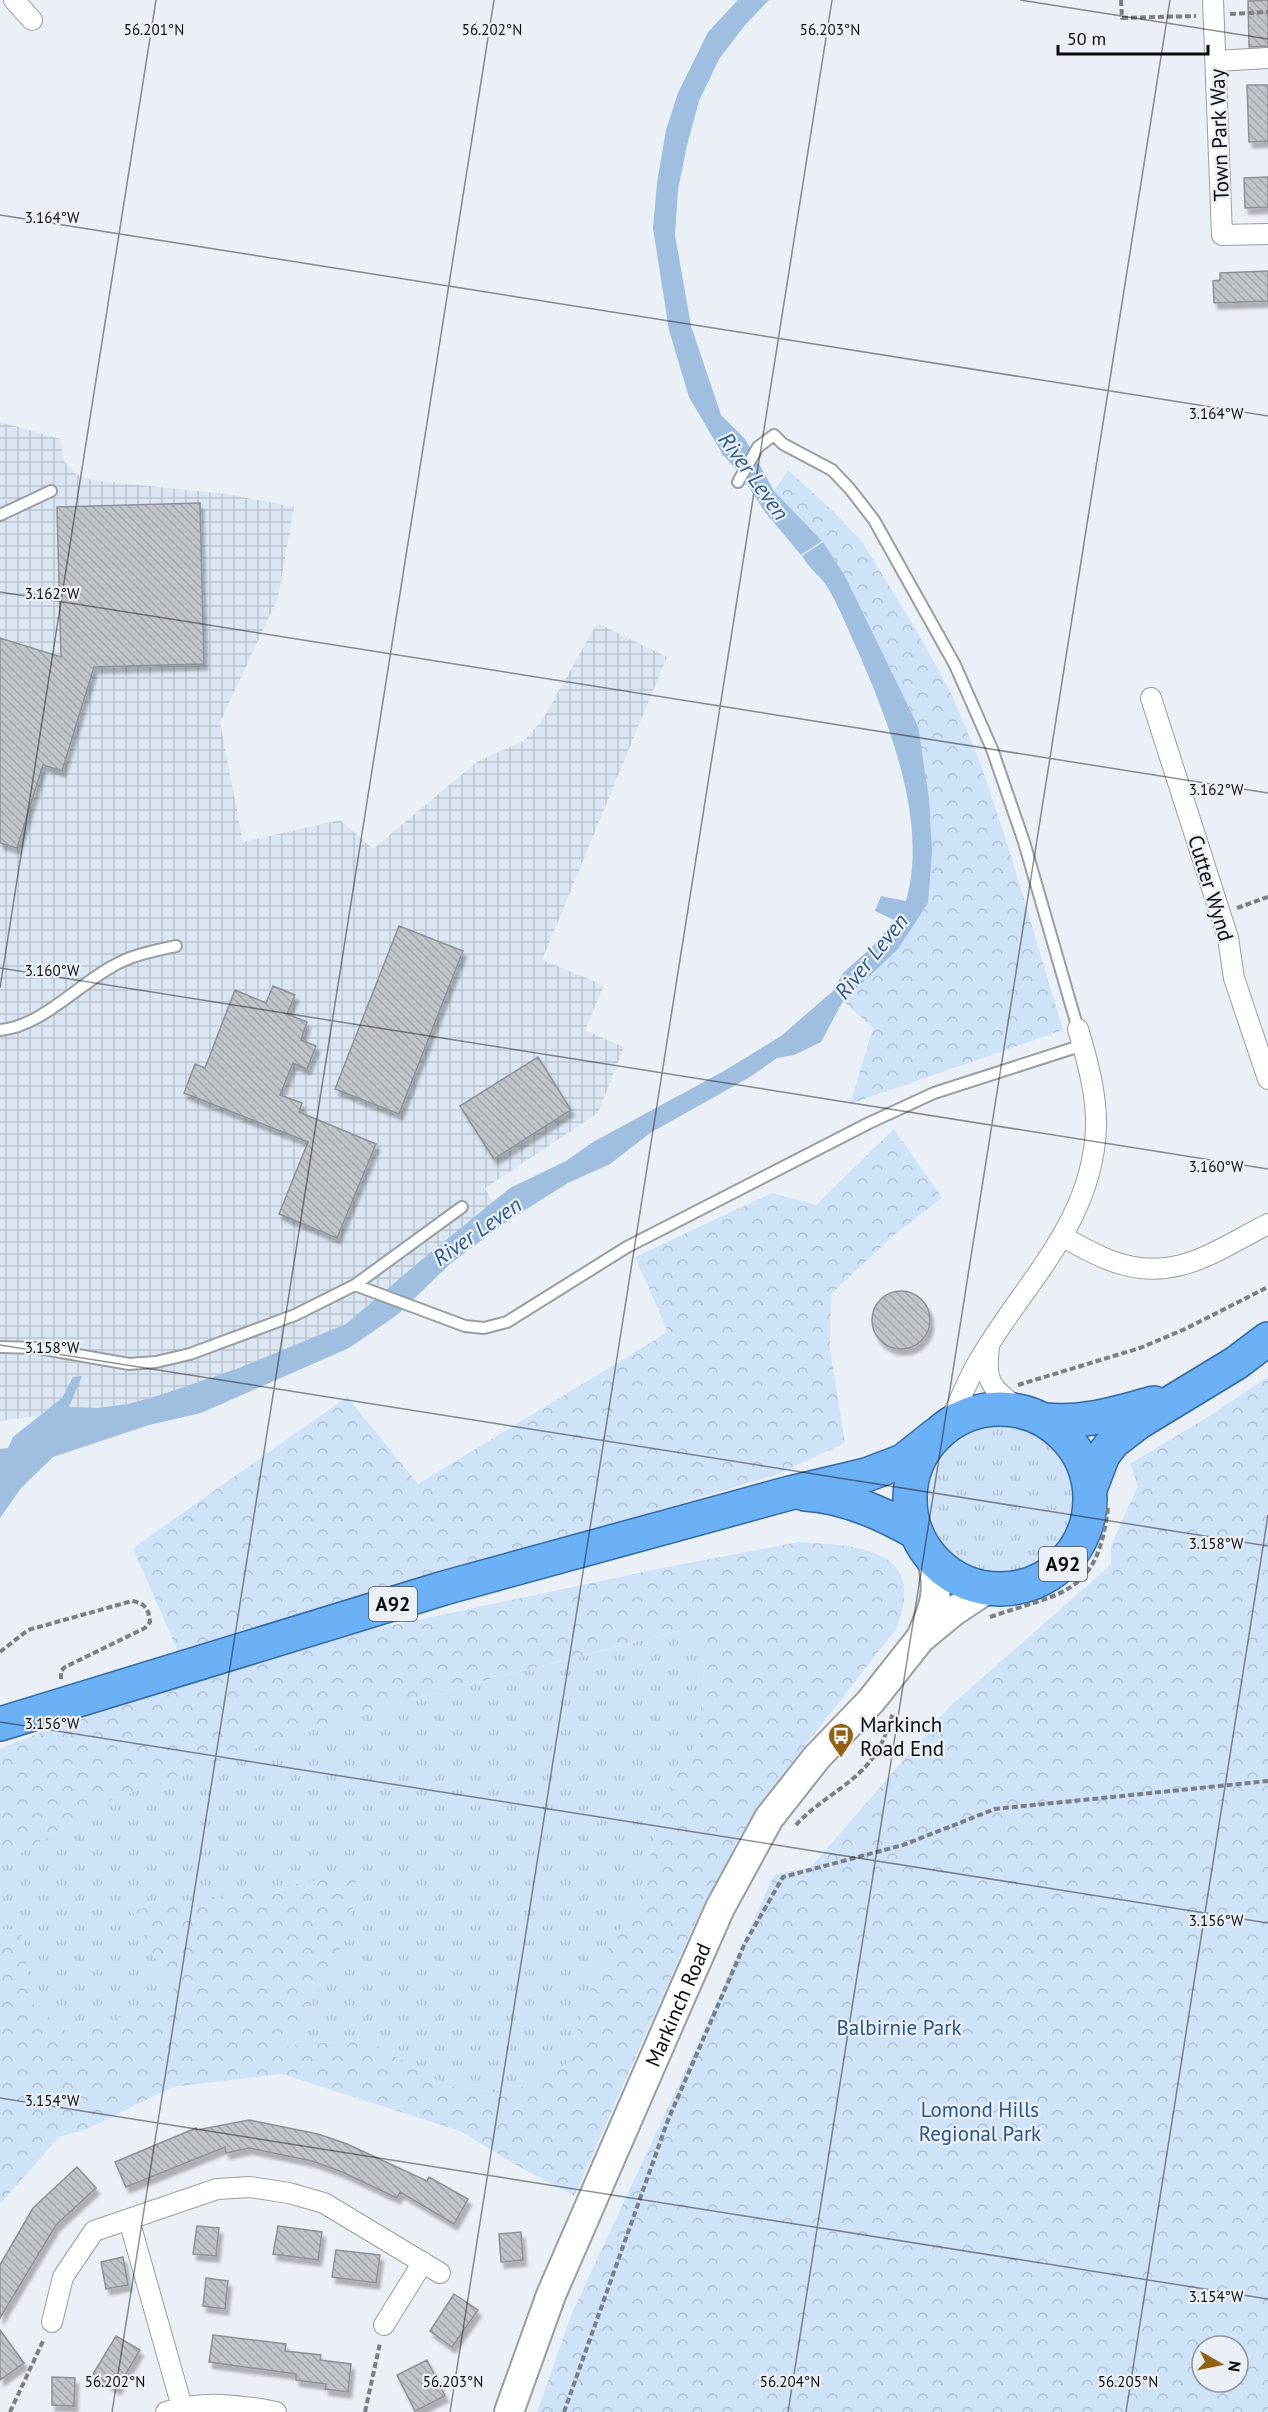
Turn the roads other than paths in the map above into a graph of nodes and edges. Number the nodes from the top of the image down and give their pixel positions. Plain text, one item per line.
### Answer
1 (14, 0) edge
2 (1214, 8) edge
3 (32, 20) dead end
4 (1268, 58) edge
5 (1216, 61) junction
6 (1268, 234) edge
7 (738, 483) dead end
8 (51, 491) dead end
9 (0, 515) edge
10 (1151, 698) dead end
11 (176, 946) dead end
12 (0, 1030) edge
13 (1080, 1037) junction
14 (1268, 1079) edge
15 (462, 1207) dead end
16 (1268, 1224) edge
17 (1063, 1237) junction
18 (355, 1285) junction
19 (1268, 1339) edge
20 (989, 1344) junction
21 (0, 1347) edge
22 (1192, 1390) junction
23 (1028, 1407) junction
24 (942, 1430) junction
25 (790, 1493) junction
26 (1100, 1495) junction
27 (915, 1532) junction
28 (933, 1560) junction
29 (987, 1604) junction
30 (920, 1639) junction
31 (0, 1724) edge
32 (129, 2220) junction
33 (423, 2262) junction
34 (440, 2273) dead end
35 (52, 2322) road end
36 (384, 2325) road end
37 (174, 2409) edge
38 (276, 2412) edge
39 (509, 2412) edge

1 - 3 street
2 - 5 street, Town Park Way
4 - 5 street
5 - 6 street, Town Park Way
7 - 13 lane
8 - 9 lane
10 - 14 street, Cutter Wynd
11 - 12 lane
13 - 17 street
13 - 18 lane
15 - 18 lane
16 - 17 street
17 - 20 street
18 - 21 lane
19 - 22 highway, A92
20 - 23 street
20 - 24 street
22 - 23 highway, A92
22 - 26 highway, A92
23 - 24 highway, A92
23 - 26 highway, A92
24 - 25 highway, A92
24 - 27 highway, A92
25 - 27 highway, A92
25 - 31 highway, A92
26 - 29 highway, A92
27 - 28 highway, A92
28 - 29 highway, A92
28 - 30 main road, Markinch Road
29 - 30 main road, Markinch Road
30 - 39 main road, Markinch Road
32 - 33 street
32 - 35 street
32 - 37 street
33 - 34 street
33 - 36 street
37 - 38 street

